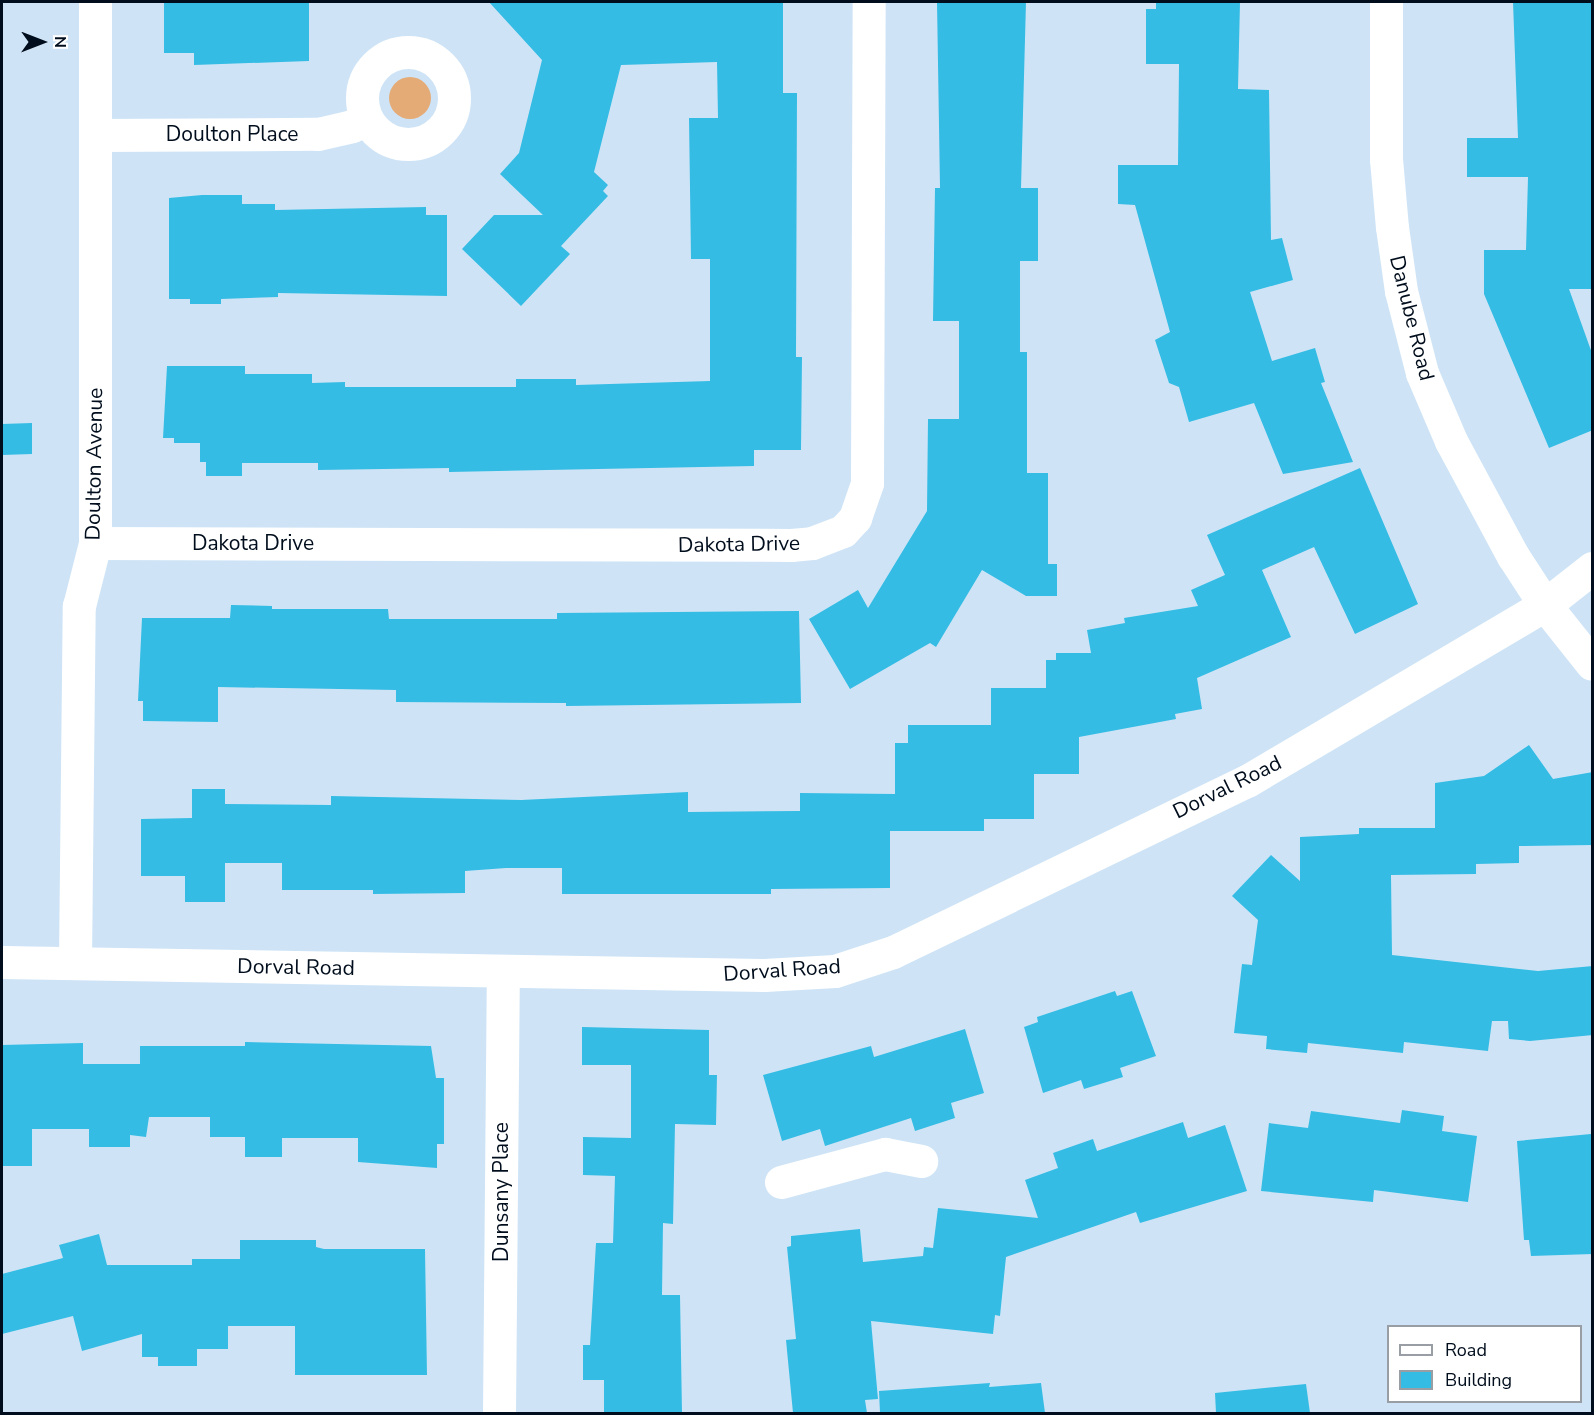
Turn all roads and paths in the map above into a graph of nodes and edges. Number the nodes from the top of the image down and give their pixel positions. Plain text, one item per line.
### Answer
1 (95, 2) edge
2 (869, 2) edge
3 (1386, 2) edge
4 (366, 118) dead end
5 (95, 135) junction
6 (95, 543) junction
7 (1593, 568) edge
8 (1545, 605) junction
9 (1593, 664) edge
10 (2, 962) edge
11 (75, 962) junction
12 (503, 971) junction
13 (921, 1161) dead end
14 (781, 1182) dead end
15 (499, 1413) edge

1 - 5 street, Doulton Avenue
2 - 6 street, Dakota Drive
3 - 8 street, Danube Road
4 - 5 street, Doulton Place
5 - 6 street, Doulton Avenue
6 - 11 street, Doulton Avenue
7 - 8 street, Dorval Road
8 - 9 street
8 - 12 street, Dorval Road
10 - 11 street, Dorval Road
11 - 12 street, Dorval Road
12 - 15 street, Dunsany Place
13 - 14 street

